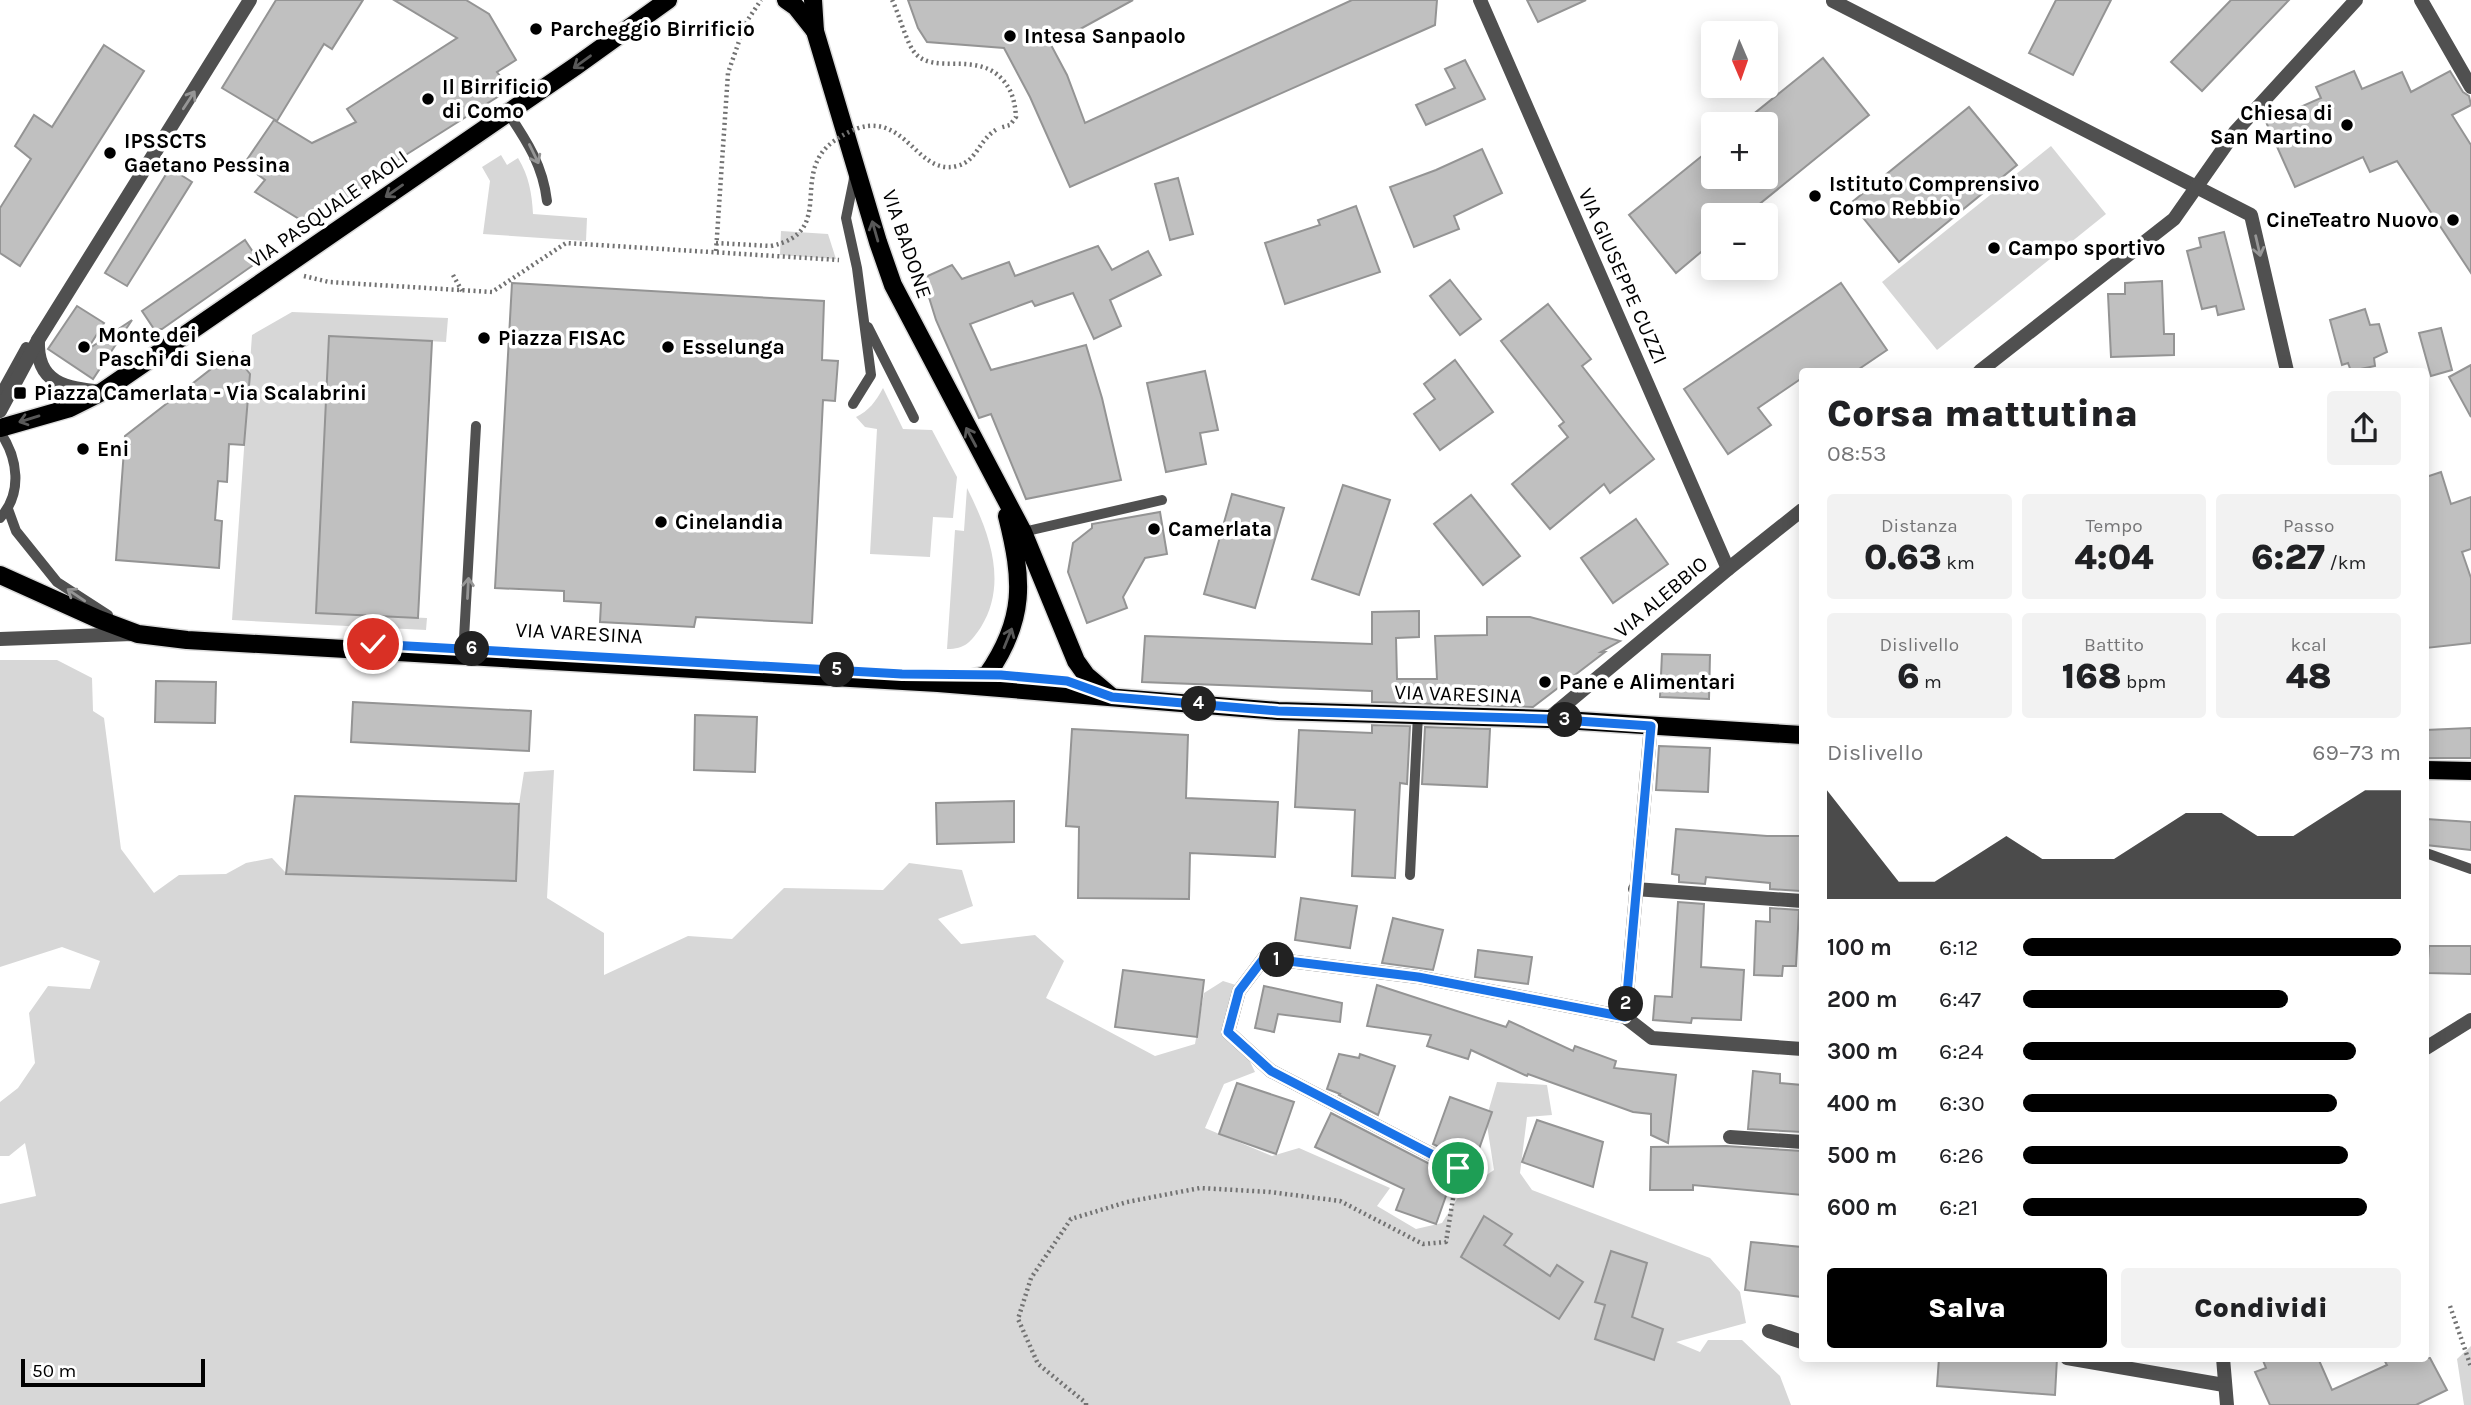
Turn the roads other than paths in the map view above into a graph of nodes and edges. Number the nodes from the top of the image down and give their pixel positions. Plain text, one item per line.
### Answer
1 (250, 0) edge
2 (674, 0) edge
3 (786, 0) edge
4 (813, 0) edge
5 (1480, 0) edge
6 (2356, 0) edge
7 (2421, 0) edge
8 (1833, 1) edge
9 (662, 4) edge
10 (815, 31) junction
11 (2471, 87) edge
12 (508, 113) junction
13 (857, 166) junction
14 (2196, 188) junction
15 (547, 201) dead end
16 (864, 320) junction
17 (36, 337) junction
18 (1984, 368) edge
19 (2286, 368) edge
20 (102, 392) junction
21 (0, 394) edge
22 (853, 404) dead end
23 (0, 411) edge
24 (914, 418) dead end
25 (476, 426) dead end
26 (0, 430) edge
27 (1003, 497) junction
28 (1162, 500) dead end
29 (1799, 512) edge
30 (4, 513) edge
31 (1023, 532) junction
32 (1728, 569) junction
33 (0, 575) edge
34 (138, 634) junction
35 (0, 639) edge
36 (464, 652) junction
37 (987, 675) junction
38 (937, 683) junction
39 (1112, 697) junction
40 (1418, 715) junction
41 (1548, 719) junction
42 (1651, 726) junction
43 (1799, 735) edge
44 (2429, 770) edge
45 (2471, 771) edge
46 (2429, 854) edge
47 (2471, 869) edge
48 (1410, 876) dead end
49 (1635, 889) junction
50 (1799, 901) edge
51 (1625, 1017) junction
52 (2471, 1020) edge
53 (2429, 1046) edge
54 (1799, 1049) edge
55 (1730, 1136) dead end
56 (1799, 1142) edge
57 (1458, 1168) road end
58 (1769, 1331) dead end
59 (1799, 1341) edge
60 (2090, 1362) edge
61 (2223, 1362) edge
62 (2224, 1385) junction
63 (2227, 1405) edge

17 -> 1 street
2 - 9 main road
3 - 10 main road, VIA BADONE
4 - 10 main road, VIA BADONE
5 - 32 street, VIA GIUSEPPE CUZZI
6 - 14 street
7 - 11 street
8 - 14 street
9 -> 12 main road, VIA PASQUALE PAOLI
10 - 13 main road, VIA BADONE
12 -> 15 lane
12 -> 20 main road, VIA PASQUALE PAOLI
13 - 16 lane
27 -> 13 main road, VIA BADONE
14 - 18 street
14 -> 19 street
16 - 22 lane
16 - 24 lane
17 - 20 street
17 - 21 lane
17 - 23 street
20 -> 26 main road, VIA PASQUALE PAOLI
36 -> 25 lane
26 - 30 lane
27 - 31 main road, VIA BADONE
37 -> 27 main road, VIA BADONE
28 - 31 lane
29 - 32 street, VIA ALEBBIO
36 -> 30 lane, VIA VARESINA
31 - 39 main road, VIA BADONE
32 - 41 street, VIA ALEBBIO
33 - 34 main road, VIA VARESINA
34 - 35 street
34 - 36 main road, VIA VARESINA
36 - 37 lane, VIA VARESINA
36 - 38 main road, VIA VARESINA
37 - 38 main road
37 - 39 lane, VIA VARESINA
38 - 39 main road, VIA VARESINA
39 - 40 main road, VIA VARESINA
40 - 41 main road, VIA VARESINA
40 - 48 lane
41 - 42 main road, VIA VARESINA
42 - 43 main road, VIA VARESINA
42 - 49 street
44 - 45 main road
46 - 47 lane
49 - 50 street
49 - 51 street
51 - 54 street
51 - 57 street
52 - 53 street
55 - 56 street
58 - 59 street
60 - 62 street
61 - 62 street
62 - 63 street

